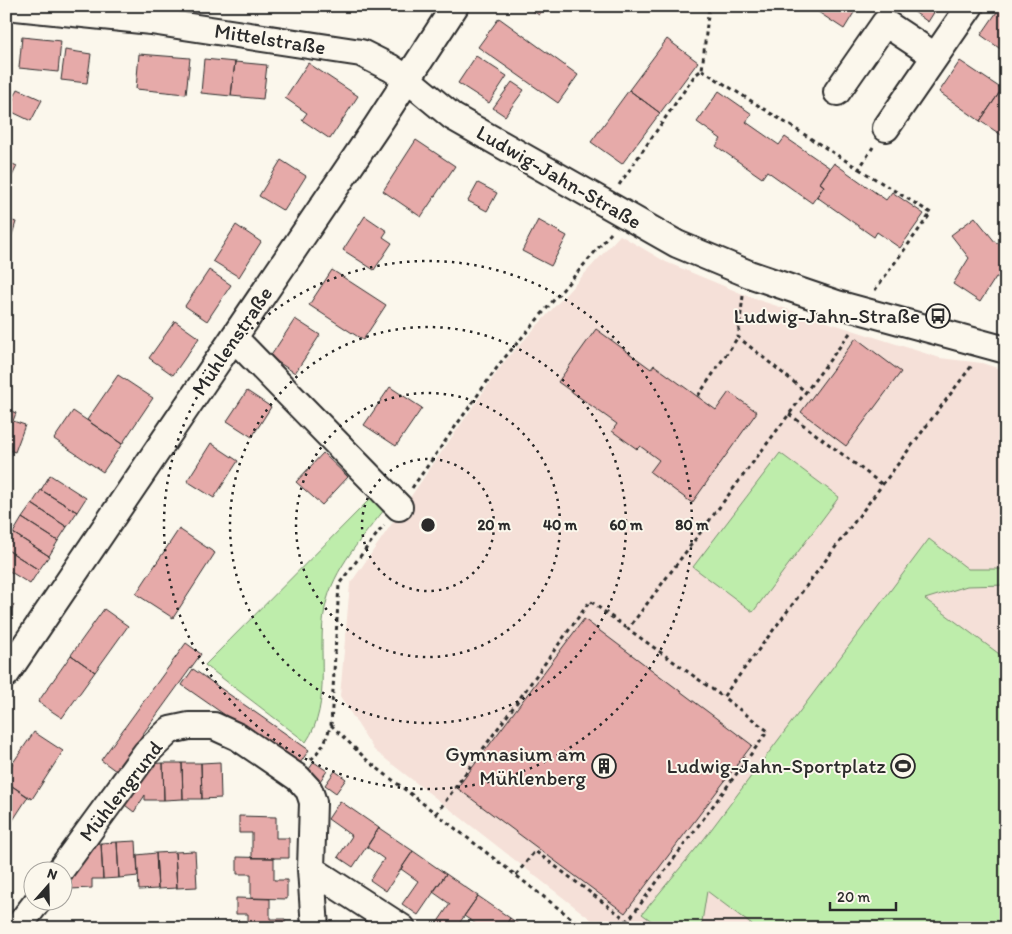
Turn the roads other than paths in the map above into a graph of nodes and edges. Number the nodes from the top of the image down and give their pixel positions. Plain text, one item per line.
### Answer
1 (6, 6) edge
2 (455, 6) edge
3 (970, 6) edge
4 (152, 14) edge
5 (935, 56) junction
6 (407, 79) junction
7 (836, 92) dead end
8 (886, 128) road end
9 (234, 338) junction
10 (996, 348) edge
11 (399, 507) road end
12 (6, 674) edge
13 (66, 862) edge
14 (311, 869) junction
15 (29, 912) edge
16 (371, 920) edge
17 (17, 928) edge
18 (315, 928) edge
19 (402, 928) edge

1 - 4 street, Mittelstraße
2 - 6 street, Mühlenstraße
3 - 5 street
4 - 6 street, Mittelstraße
5 - 7 street
5 - 8 street
6 - 9 street, Mühlenstraße
6 - 10 street, Ludwig-Jahn-Straße
9 - 11 street
9 - 12 street, Mühlenstraße
13 - 14 street, Mühlengrund
14 - 16 street
14 - 18 street
15 - 17 street
16 - 19 street

